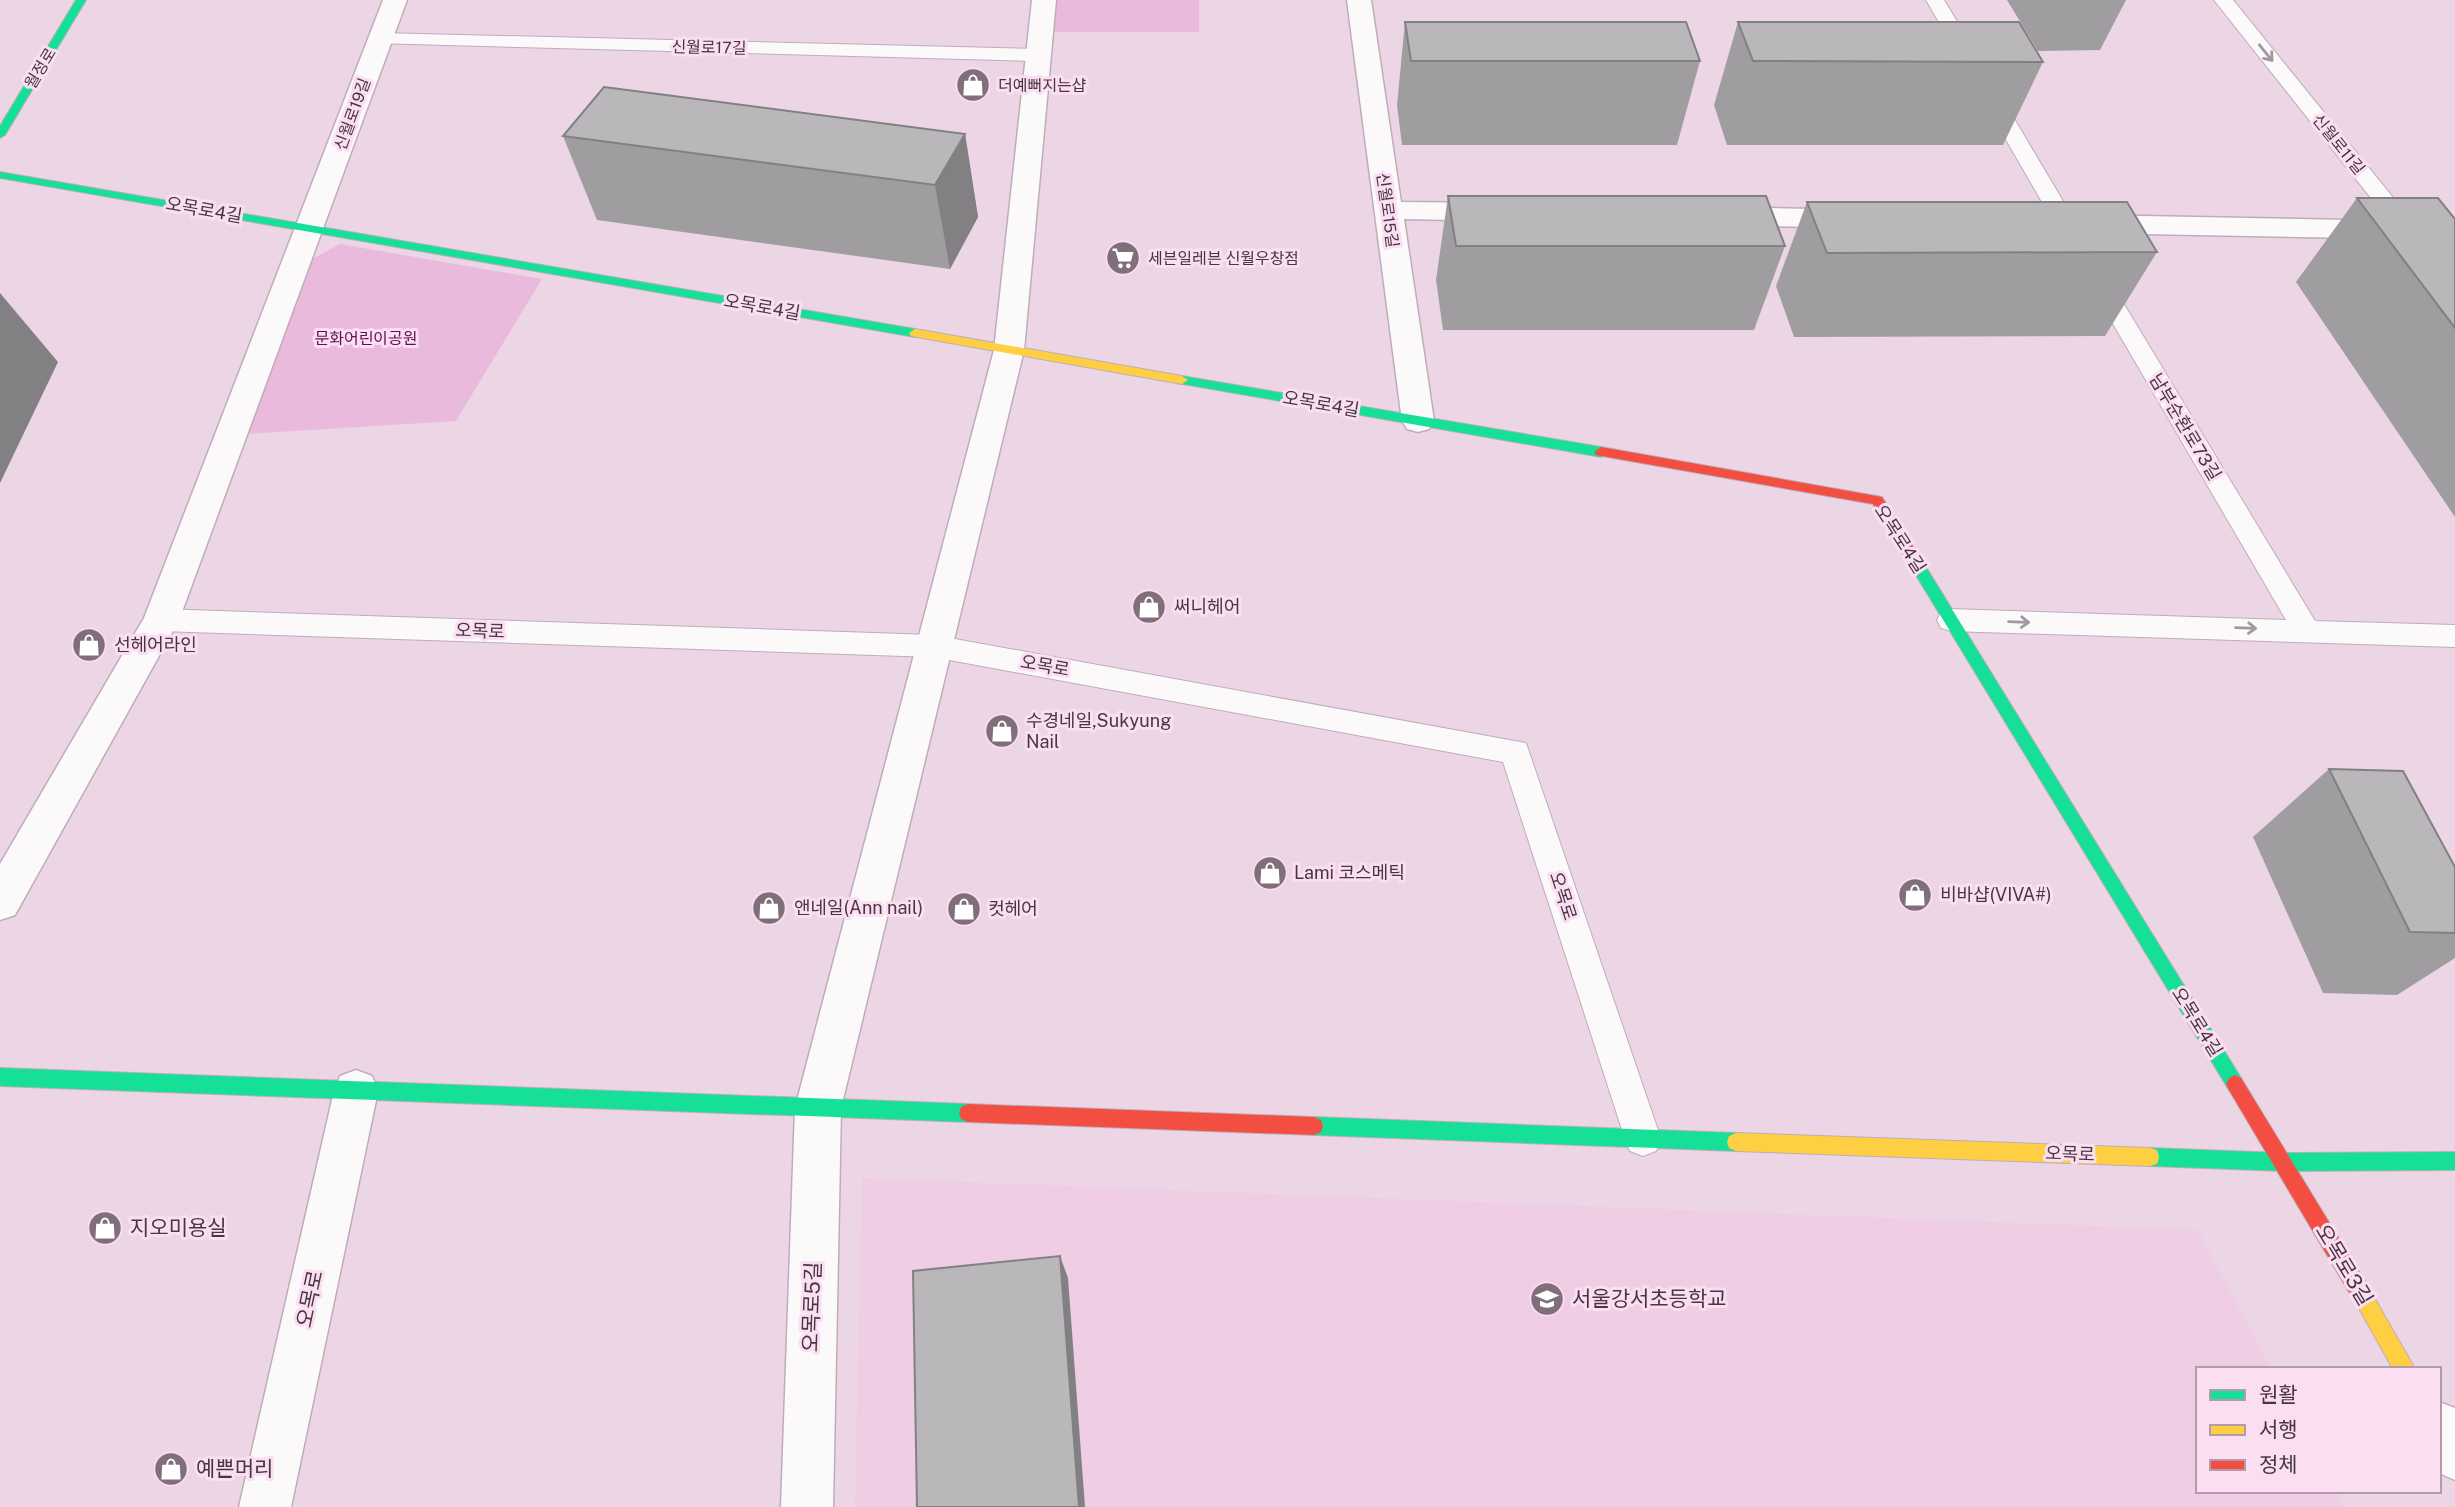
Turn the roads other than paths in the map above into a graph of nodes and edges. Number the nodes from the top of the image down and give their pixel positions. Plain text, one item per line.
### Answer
1 (81, 0) edge
2 (395, 0) edge
3 (1044, 0) edge
4 (1359, 0) edge
5 (1935, 0) edge
6 (2223, 0) edge
7 (380, 39) junction
8 (1037, 55) junction
9 (0, 135) edge
10 (0, 175) edge
11 (1388, 209) junction
12 (1526, 212) edge
13 (1692, 216) edge
14 (1885, 220) edge
15 (2051, 223) junction
16 (310, 229) junction
17 (2409, 231) junction
18 (2455, 232) edge
19 (2455, 289) edge
20 (1009, 350) junction
21 (1418, 421) junction
22 (1951, 620) junction
23 (162, 621) junction
24 (2306, 630) junction
25 (2455, 636) edge
26 (933, 646) junction
27 (0, 902) edge
28 (0, 1077) edge
29 (356, 1091) junction
30 (818, 1108) junction
31 (1643, 1139) junction
32 (2455, 1161) edge
33 (2283, 1162) junction
34 (2404, 1367) edge
35 (2441, 1430) edge
36 (2455, 1454) edge
37 (265, 1507) edge
38 (807, 1507) edge

1 - 9 street, 월정로
2 - 7 street, 신월로19길
3 - 8 street
4 - 11 street, 신월로15길
5 - 15 lane, 남부순환로73길
6 -> 17 lane, 신월로11길
7 - 8 lane, 신월로17길
7 - 16 street, 신월로19길
8 - 20 street
10 - 16 street, 오목로4길
11 - 12 street
11 - 21 street, 신월로15길
13 - 14 street
15 - 17 street
15 - 24 lane, 남부순환로73길
16 - 20 street, 오목로4길
16 - 23 street
17 - 18 street
17 - 19 lane, 신월로11길
20 - 21 street, 오목로4길
20 - 26 street, 오목로5길
21 - 22 street, 오목로4길
22 -> 24 lane
22 - 33 street, 오목로4길
23 - 26 lane, 오목로
23 - 27 street
24 - 25 lane
26 - 30 street, 오목로5길
26 - 31 lane, 오목로
28 - 29 street, 오목로
29 - 30 street, 오목로
29 - 37 street, 오목로
30 - 31 street, 오목로
30 - 38 street, 오목로5길
31 - 33 street, 오목로
32 - 33 street, 오목로
33 - 34 street, 오목로3길
35 - 36 street

